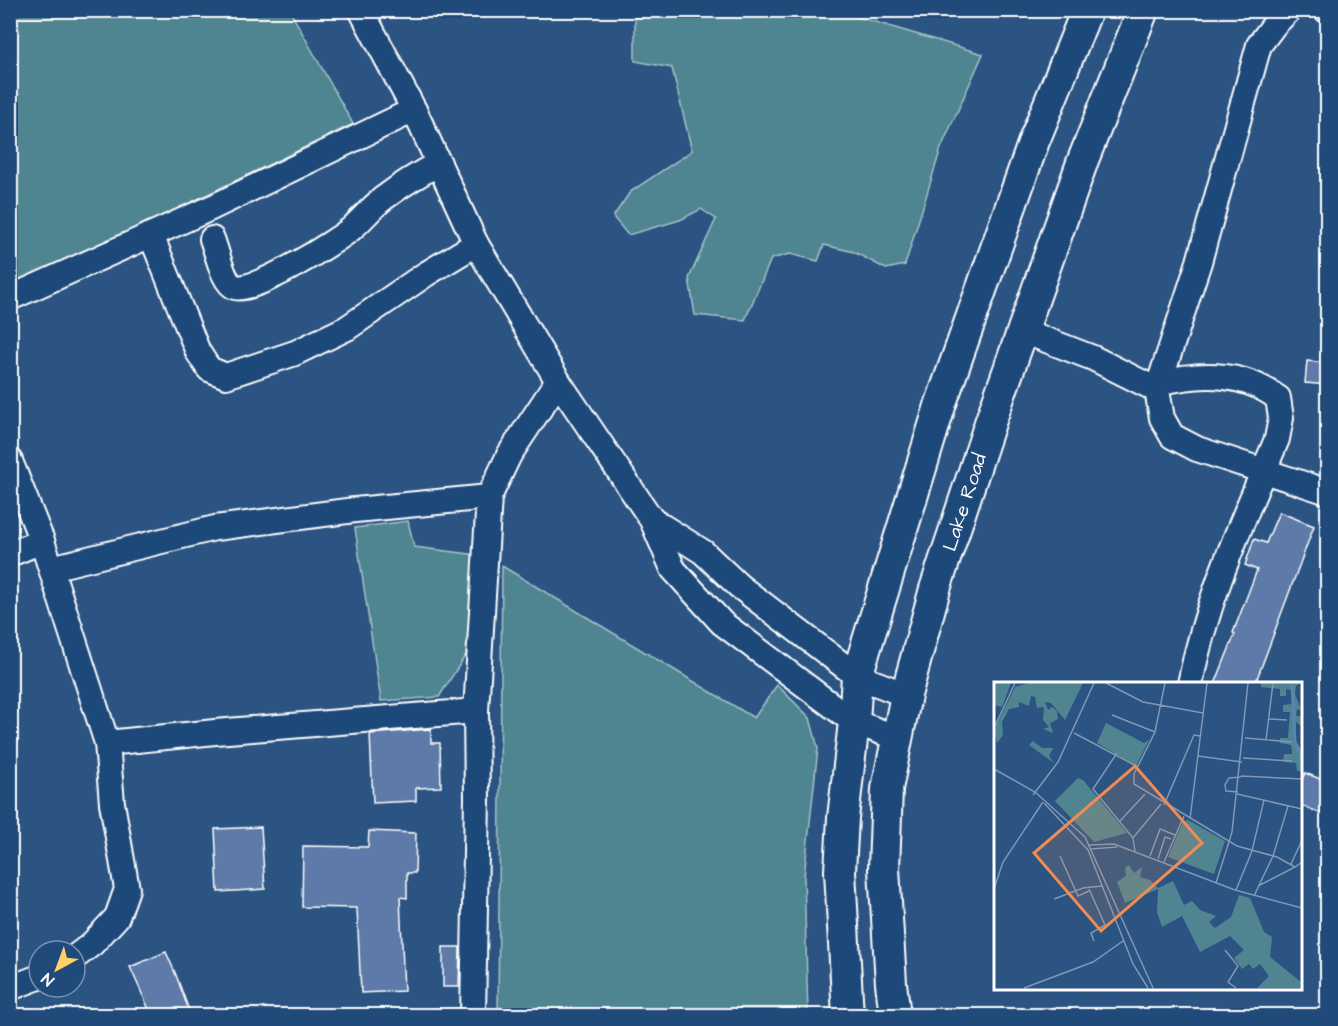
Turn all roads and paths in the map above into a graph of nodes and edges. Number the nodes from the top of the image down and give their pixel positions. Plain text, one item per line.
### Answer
1 (361, 10) edge
2 (1087, 10) edge
3 (1143, 10) edge
4 (1289, 10) edge
5 (414, 110) junction
6 (439, 163) junction
7 (151, 235) junction
8 (212, 239) dead end
9 (476, 244) junction
10 (10, 298) edge
11 (1023, 331) junction
12 (558, 381) junction
13 (1158, 387) junction
14 (10, 461) edge
15 (1264, 470) junction
16 (1328, 492) edge
17 (489, 497) junction
18 (652, 520) junction
19 (42, 541) junction
20 (10, 554) edge
21 (51, 568) junction
22 (857, 676) junction
23 (1190, 682) edge
24 (906, 695) junction
25 (476, 711) junction
26 (854, 722) junction
27 (898, 738) junction
28 (107, 742) junction
29 (87, 948) edge
30 (27, 982) edge
31 (10, 988) edge
32 (473, 1016) edge
33 (848, 1016) edge
34 (895, 1016) edge

1 - 5 street
2 - 22 main road
3 - 11 main road, Lake Road
4 - 13 street
5 - 6 street
5 - 7 street
6 - 8 street
6 - 9 street
7 - 9 street
7 - 10 street
9 - 12 street
11 - 13 street
11 - 24 main road, Lake Road
12 - 17 street
12 - 18 street
13 - 15 street
13 - 15 street
14 - 19 street
15 - 16 street
15 - 23 street
17 - 21 street
17 - 25 street
18 - 22 street
18 - 26 street
19 - 20 street
19 - 21 street
21 - 28 street
22 - 24 street
22 - 26 main road
24 - 27 main road, Lake Road
25 - 28 street
25 - 32 street
26 - 27 street
26 - 33 main road
27 - 34 main road, Lake Road
28 - 29 street
30 - 31 street

